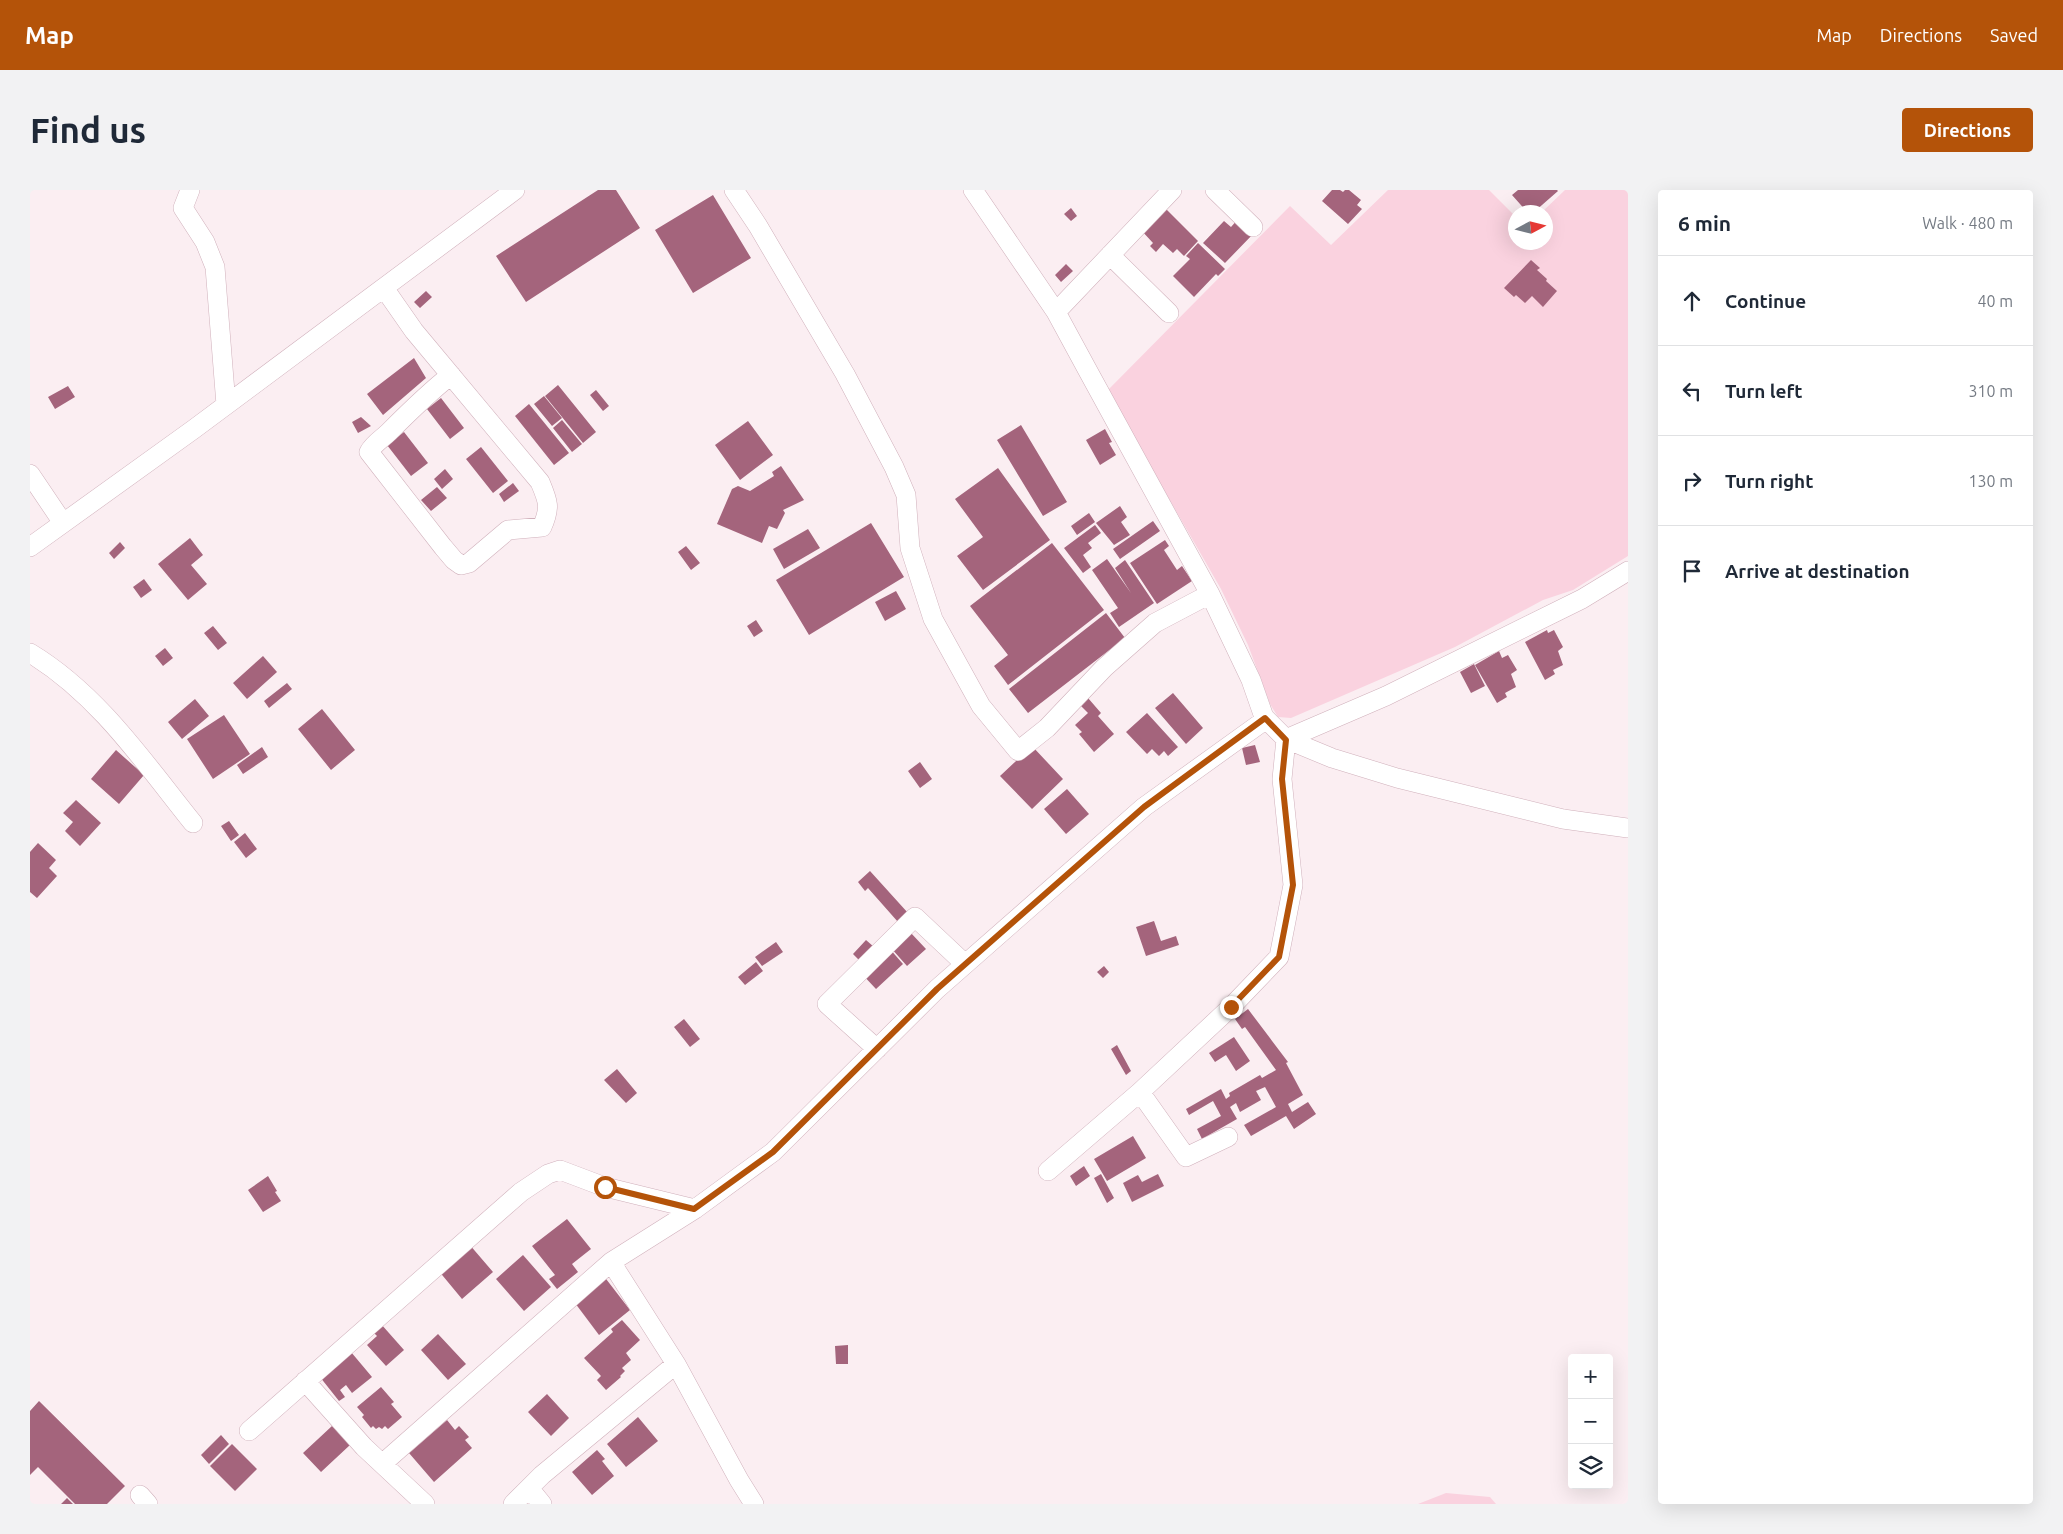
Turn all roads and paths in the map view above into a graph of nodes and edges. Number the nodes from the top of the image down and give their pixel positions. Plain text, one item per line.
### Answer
1 (190, 190) edge
2 (515, 190) edge
3 (734, 190) edge
4 (973, 190) edge
5 (1172, 190) edge
6 (1215, 190) edge
7 (1253, 227) dead end
8 (1110, 256) junction
9 (384, 288) junction
10 (1056, 312) junction
11 (1169, 313) dead end
12 (451, 375) junction
13 (226, 405) junction
14 (30, 474) edge
15 (63, 523) junction
16 (30, 548) edge
17 (1628, 571) edge
18 (1210, 594) junction
19 (30, 653) edge
20 (1265, 720) junction
21 (1286, 740) junction
22 (193, 823) dead end
23 (1628, 828) edge
24 (965, 964) junction
25 (877, 1050) junction
26 (1140, 1092) junction
27 (1228, 1137) dead end
28 (1048, 1171) dead end
29 (694, 1209) junction
30 (611, 1262) junction
31 (676, 1364) junction
32 (305, 1381) junction
33 (249, 1431) dead end
34 (382, 1464) junction
35 (529, 1488) junction
36 (425, 1504) edge
37 (513, 1504) edge
38 (542, 1504) edge
39 (754, 1504) edge

1 - 13 street
2 - 9 street
3 - 18 street
4 - 10 street
5 - 8 street
6 - 7 street
8 - 10 street
8 - 11 street
9 - 12 street
9 - 13 street
10 - 18 street
12 - 12 street
13 - 15 street
14 - 15 street
15 - 16 street
17 - 21 street
18 - 20 street
19 - 22 street
20 - 21 street
20 - 24 street
21 - 23 street
21 - 26 street
24 - 25 street
24 - 25 street
25 - 29 street
26 - 27 street
26 - 28 street
29 - 30 street
29 - 32 street
30 - 31 street
30 - 34 street
31 - 35 street
31 - 39 street
32 - 33 street
32 - 34 street
34 - 36 street
35 - 37 street
35 - 38 street

